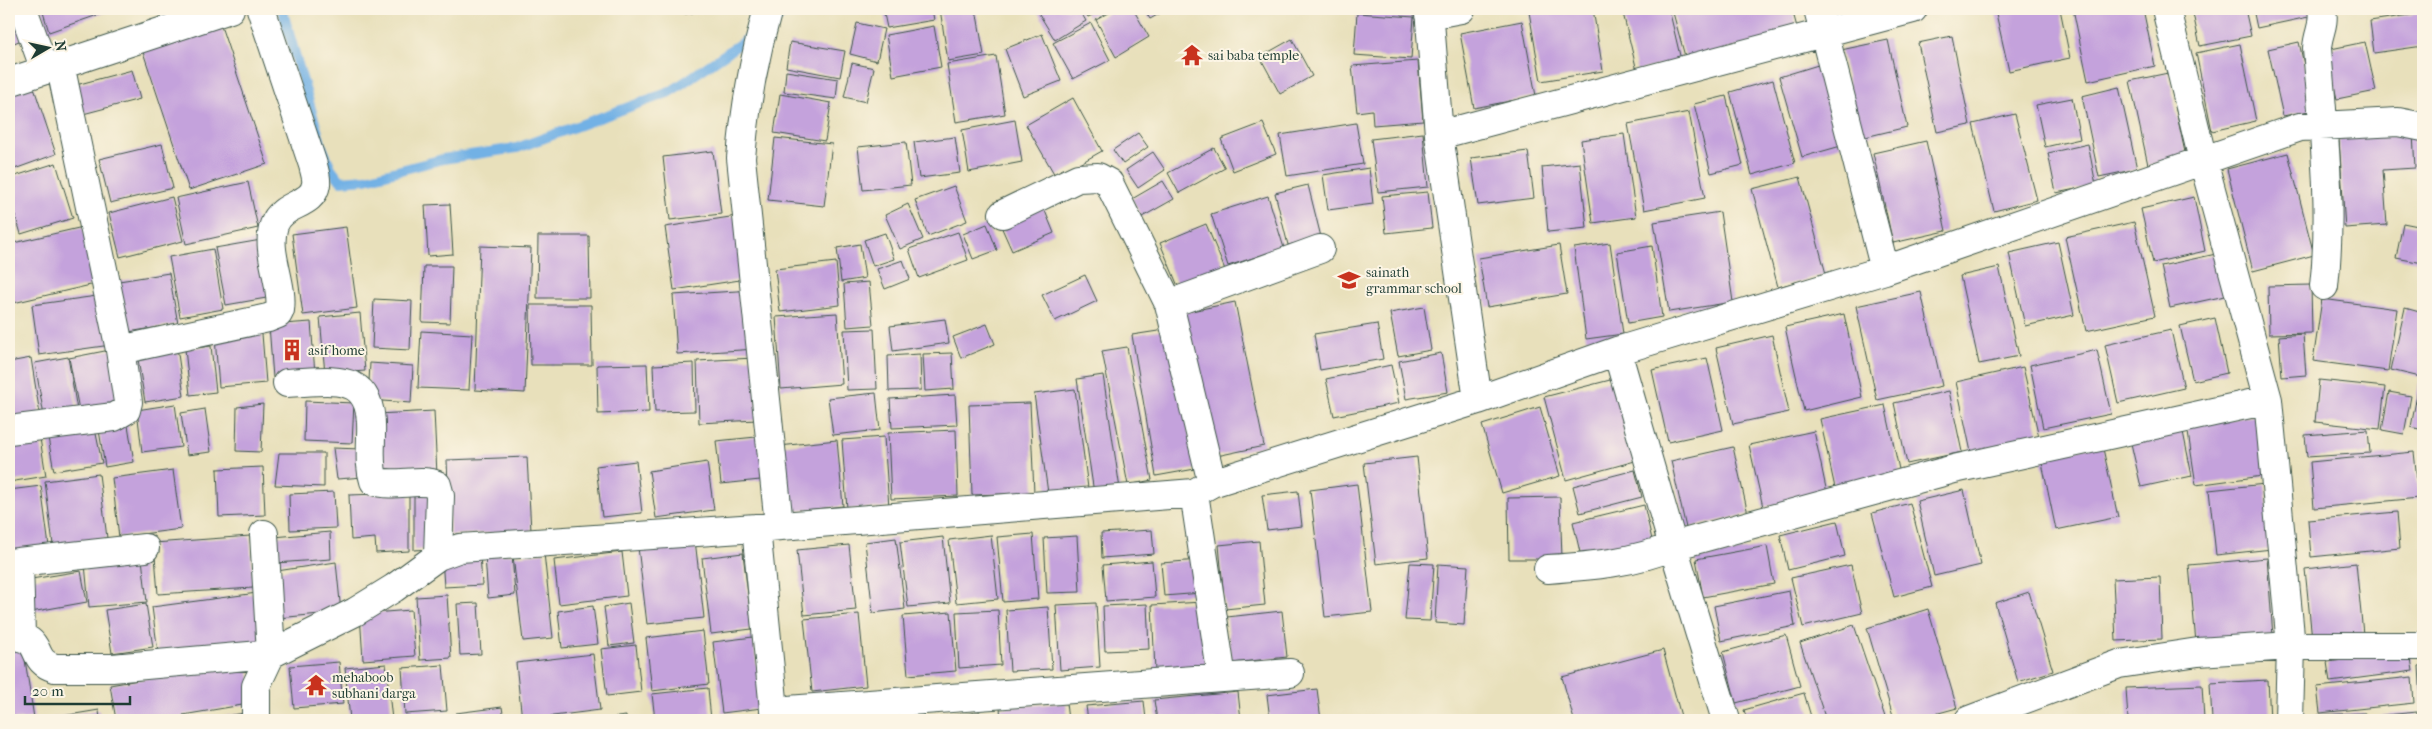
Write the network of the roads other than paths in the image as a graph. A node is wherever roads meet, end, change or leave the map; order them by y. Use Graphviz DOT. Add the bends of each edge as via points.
graph roads {
  1 [pos="23,9"];
  2 [pos="230,9"];
  3 [pos="261,9"];
  4 [pos="768,9"];
  5 [pos="1461,9"];
  6 [pos="1913,9"];
  7 [pos="2166,9"];
  8 [pos="2322,9"];
  9 [pos="1429,12"];
  10 [pos="1821,21"];
  11 [pos="52,67"];
  12 [pos="9,82"];
  13 [pos="2323,126"];
  14 [pos="2423,127"];
  15 [pos="1439,134"];
  16 [pos="2203,160"];
  17 [pos="1003,214"];
  18 [pos="1320,249"];
  19 [pos="1885,270"];
  20 [pos="2324,286"];
  21 [pos="1169,304"];
  22 [pos="120,350"];
  23 [pos="1618,351"];
  24 [pos="287,383"];
  25 [pos="1478,400"];
  26 [pos="2268,400"];
  27 [pos="9,430"];
  28 [pos="1203,488"];
  29 [pos="768,526"];
  30 [pos="264,534"];
  31 [pos="1673,546"];
  32 [pos="145,548"];
  33 [pos="438,556"];
  34 [pos="14,563"];
  35 [pos="1548,569"];
  36 [pos="15,636"];
  37 [pos="2291,646"];
  38 [pos="2423,646"];
  39 [pos="271,654"];
  40 [pos="1290,673"];
  41 [pos="1222,678"];
  42 [pos="774,715"];
  43 [pos="256,720"];
  44 [pos="1726,720"];
  45 [pos="1970,720"];
  46 [pos="2290,720"];
  1 -- 11 [label="street"];
  2 -- 11 [label="street"];
  3 -- 22 [label="street" via="314,164 316,184 311,196 287,208 274,224 272,237 281,304 278,314"];
  4 -- 29 [label="street" via="757,45 745,111 741,158"];
  5 -- 9 [label="street"];
  6 -- 10 [label="street"];
  7 -- 16 [label="street"];
  8 -- 13 [label="street" via="2324,27 2317,48"];
  9 -- 15 [label="street"];
  10 -- 15 [label="street"];
  10 -- 19 [label="street"];
  11 -- 12 [label="street"];
  11 -- 22 [label="street"];
  13 -- 14 [label="street" via="2398,122"];
  13 -- 16 [label="street" via="2300,127"];
  13 -- 20 [label="street" via="2328,251"];
  15 -- 25 [label="street"];
  16 -- 19 [label="street"];
  16 -- 26 [label="street"];
  17 -- 21 [label="street" via="1078,178 1098,177 1109,183"];
  18 -- 21 [label="street"];
  19 -- 23 [label="street"];
  21 -- 28 [label="street"];
  22 -- 27 [label="street" via="128,402 126,410 114,417"];
  23 -- 25 [label="street"];
  23 -- 31 [label="street"];
  24 -- 33 [label="street" via="342,380 359,388 369,404 372,419 370,470 374,481 385,485 437,485 440,496"];
  25 -- 28 [label="street"];
  26 -- 31 [label="street" via="1954,469"];
  26 -- 37 [label="street"];
  28 -- 29 [label="street"];
  28 -- 41 [label="street"];
  29 -- 33 [label="street" via="460,548"];
  29 -- 42 [label="street"];
  30 -- 39 [label="street"];
  31 -- 35 [label="street" via="1650,555 1602,565"];
  31 -- 44 [label="street"];
  32 -- 34 [label="street"];
  33 -- 39 [label="street" via="355,612"];
  34 -- 36 [label="street"];
  36 -- 39 [label="street" via="29,639 40,660 55,668 112,668"];
  37 -- 38 [label="street"];
  37 -- 45 [label="street" via="2198,652 2119,664"];
  37 -- 46 [label="street"];
  39 -- 43 [label="street" via="256,686"];
  40 -- 41 [label="street"];
  41 -- 42 [label="street"];
}
